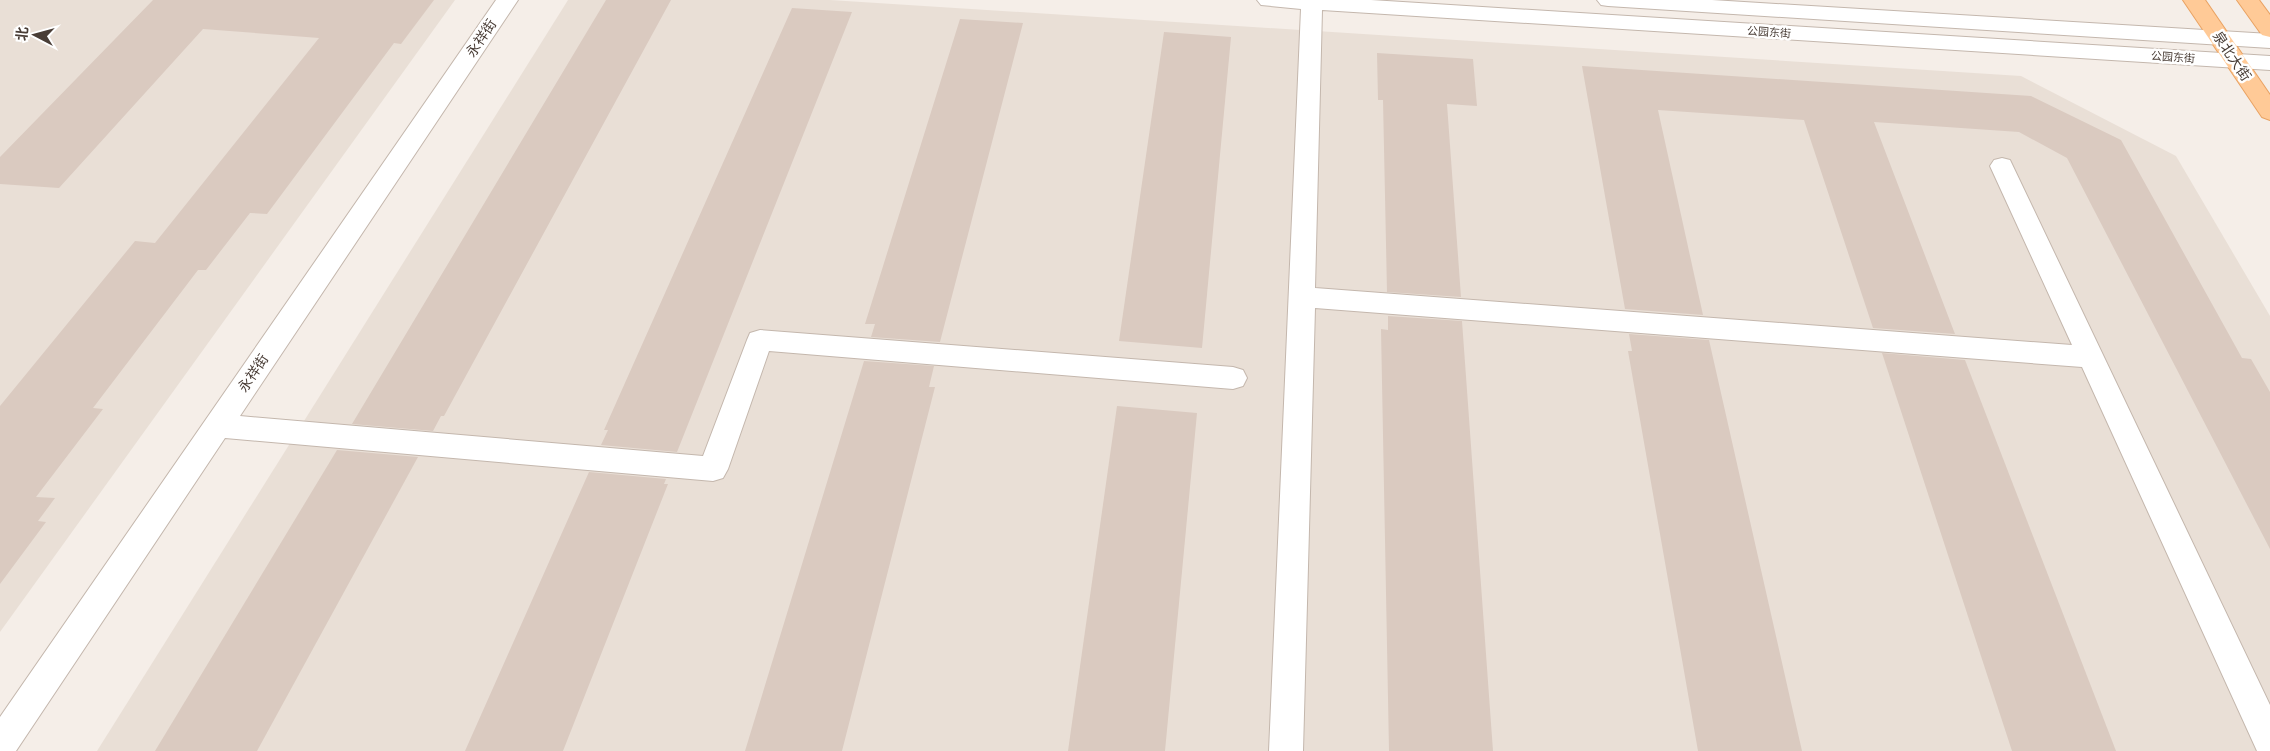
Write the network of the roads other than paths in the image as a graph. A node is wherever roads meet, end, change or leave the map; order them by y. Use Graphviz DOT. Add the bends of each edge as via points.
graph roads {
  1 [pos="507,0"];
  2 [pos="1268,0"];
  3 [pos="1608,0"];
  4 [pos="2194,0"];
  5 [pos="2248,0"];
  6 [pos="1312,3"];
  7 [pos="2270,30"];
  8 [pos="2220,38"];
  9 [pos="2270,41"];
  10 [pos="2235,61"];
  11 [pos="2270,63"];
  12 [pos="2270,112"];
  13 [pos="2002,166"];
  14 [pos="1302,297"];
  15 [pos="2091,357"];
  16 [pos="1233,378"];
  17 [pos="218,426"];
  18 [pos="2270,742"];
  19 [pos="0,746"];
  20 [pos="1286,751"];
  1 -- 17 [label="street, 永祥街"];
  2 -- 6 [label="street, 公园东街"];
  3 -- 8 [label="street, 公园东街"];
  4 -- 8 [label="main road, 泉北大街"];
  5 -- 7 [label="main road"];
  6 -- 10 [label="street, 公园东街"];
  6 -- 14 [label="street"];
  8 -- 9 [label="street, 公园东街"];
  8 -- 10 [label="main road, 泉北大街"];
  10 -- 11 [label="street, 公园东街"];
  10 -- 12 [label="main road, 泉北大街"];
  13 -- 15 [label="street"];
  14 -- 15 [label="street"];
  14 -- 20 [label="street"];
  15 -- 18 [label="street"];
  16 -- 17 [label="street" via="760,340 712,469"];
  17 -- 19 [label="street, 永祥街"];
}
